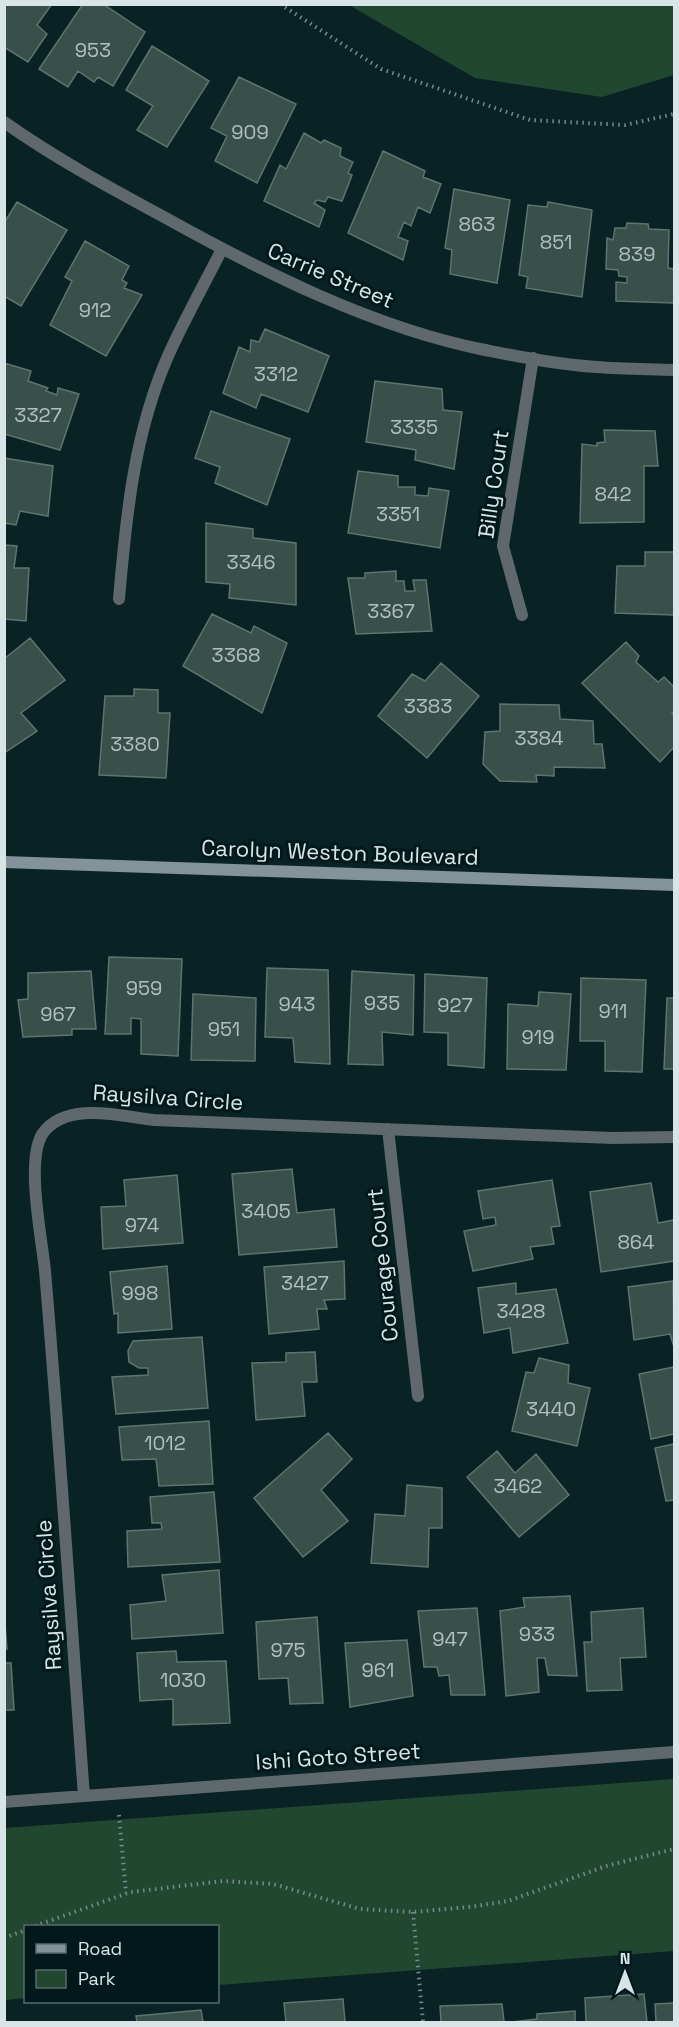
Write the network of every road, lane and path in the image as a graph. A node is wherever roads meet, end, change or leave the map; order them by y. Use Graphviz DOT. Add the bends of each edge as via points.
graph roads {
  1 [pos="280,4"];
  2 [pos="675,114"];
  3 [pos="4,122"];
  4 [pos="222,249"];
  5 [pos="533,358"];
  6 [pos="675,370"];
  7 [pos="119,599"];
  8 [pos="522,615"];
  9 [pos="4,862"];
  10 [pos="675,885"];
  11 [pos="388,1129"];
  12 [pos="675,1137"];
  13 [pos="417,1396"];
  14 [pos="675,1752"];
  15 [pos="117,1793"];
  16 [pos="84,1796"];
  17 [pos="4,1802"];
  18 [pos="675,1849"];
  19 [pos="126,1893"];
  20 [pos="413,1912"];
  21 [pos="38,1925"];
  22 [pos="24,1931"];
  23 [pos="4,1938"];
  24 [pos="423,2022"];
  1 -- 2 [label="path" via="381,69 530,120 625,125"];
  3 -- 4 [label="street, Carrie Street" via="98,181"];
  4 -- 5 [label="street, Carrie Street" via="277,277 404,329"];
  4 -- 7 [label="street" via="168,357 150,405 134,465"];
  5 -- 6 [label="street, Carrie Street" via="596,367"];
  5 -- 8 [label="street, Billy Court" via="503,546"];
  9 -- 10 [label="street, Carolyn Weston Boulevard"];
  11 -- 12 [label="street, Raysilva Circle"];
  11 -- 13 [label="street, Courage Court"];
  11 -- 16 [label="street, Raysilva Circle" via="154,1120 82,1112 56,1121 39,1140 34,1166"];
  14 -- 15 [label="street, Ishi Goto Street"];
  15 -- 16 [label="street, Ishi Goto Street"];
  15 -- 19 [label="path"];
  16 -- 17 [label="street, Ishi Goto Street"];
  18 -- 20 [label="path" via="606,1866 508,1901"];
  19 -- 20 [label="path" via="233,1881 273,1884 360,1909"];
  19 -- 21 [label="path"];
  20 -- 24 [label="path"];
  22 -- 23 [label="path"];
}
